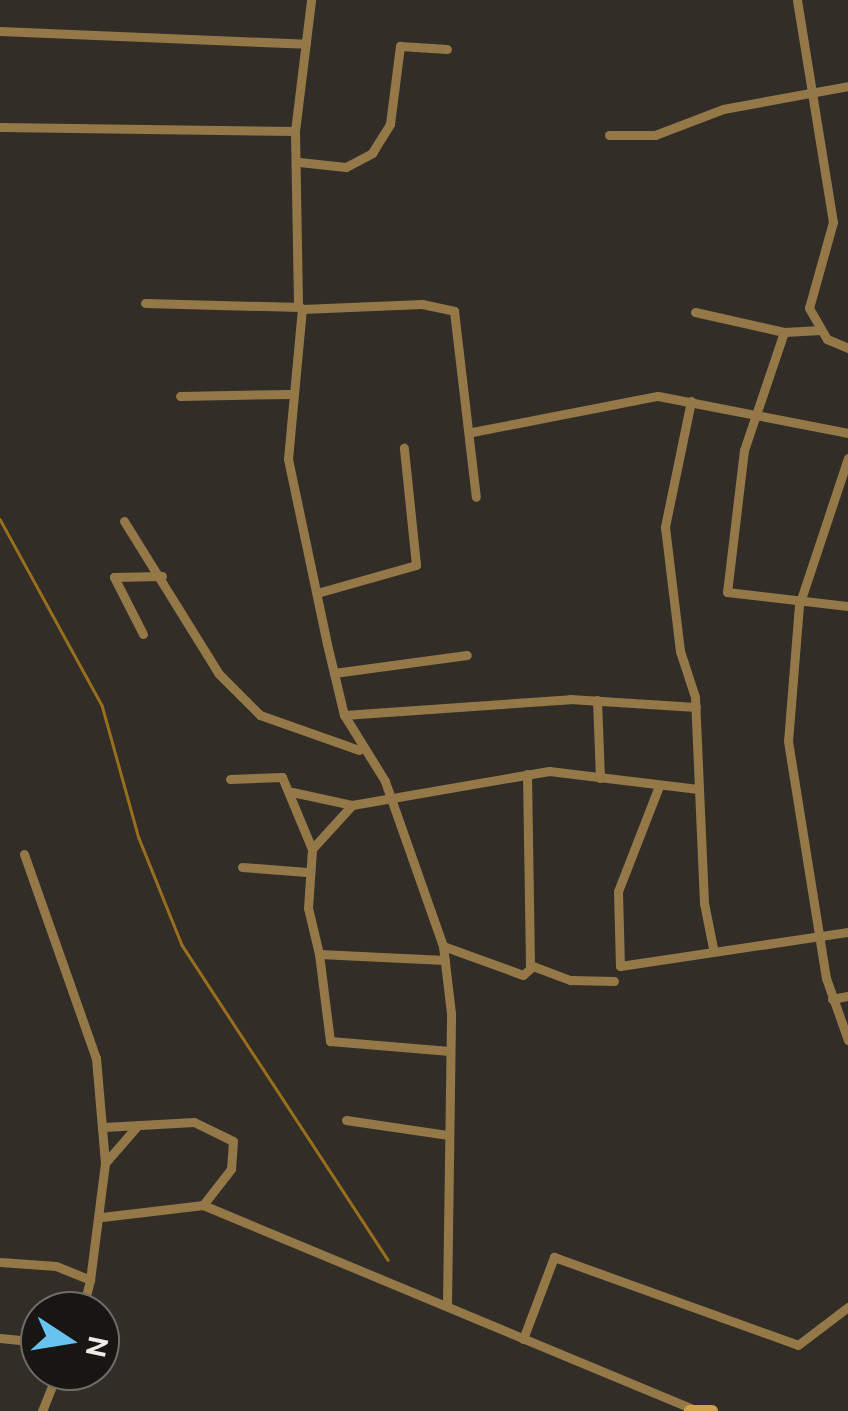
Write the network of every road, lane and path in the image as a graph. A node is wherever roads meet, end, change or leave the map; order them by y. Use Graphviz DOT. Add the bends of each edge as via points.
graph roads {
  1 [pos="311,0"];
  2 [pos="797,0"];
  3 [pos="0,30"];
  4 [pos="306,44"];
  5 [pos="447,49"];
  6 [pos="848,86"];
  7 [pos="811,93"];
  8 [pos="0,126"];
  9 [pos="294,131"];
  10 [pos="608,135"];
  11 [pos="299,162"];
  12 [pos="145,304"];
  13 [pos="300,307"];
  14 [pos="695,312"];
  15 [pos="821,330"];
  16 [pos="784,332"];
  17 [pos="848,348"];
  18 [pos="289,394"];
  19 [pos="180,396"];
  20 [pos="692,401"];
  21 [pos="754,411"];
  22 [pos="472,432"];
  23 [pos="848,433"];
  24 [pos="404,448"];
  25 [pos="848,458"];
  26 [pos="845,479"];
  27 [pos="476,497"];
  28 [pos="124,520"];
  29 [pos="162,576"];
  30 [pos="316,593"];
  31 [pos="799,605"];
  32 [pos="848,606"];
  33 [pos="142,634"];
  34 [pos="467,655"];
  35 [pos="334,673"];
  36 [pos="597,700"];
  37 [pos="696,706"];
  38 [pos="344,715"];
  39 [pos="360,750"];
  40 [pos="528,774"];
  41 [pos="600,778"];
  42 [pos="230,779"];
  43 [pos="659,786"];
  44 [pos="698,789"];
  45 [pos="292,792"];
  46 [pos="392,798"];
  47 [pos="352,805"];
  48 [pos="312,849"];
  49 [pos="24,854"];
  50 [pos="242,867"];
  51 [pos="308,872"];
  52 [pos="848,932"];
  53 [pos="819,936"];
  54 [pos="443,946"];
  55 [pos="713,948"];
  56 [pos="319,954"];
  57 [pos="444,960"];
  58 [pos="532,967"];
  59 [pos="614,981"];
  60 [pos="848,996"];
  61 [pos="832,999"];
  62 [pos="848,1040"];
  63 [pos="450,1051"];
  64 [pos="346,1120"];
  65 [pos="138,1125"];
  66 [pos="104,1127"];
  67 [pos="447,1135"];
  68 [pos="105,1163"];
  69 [pos="203,1206"];
  70 [pos="102,1216"];
  71 [pos="0,1262"];
  72 [pos="90,1280"];
  73 [pos="87,1291"];
  74 [pos="447,1305"];
  75 [pos="848,1306"];
  76 [pos="523,1339"];
  77 [pos="692,1410"];
  78 [pos="712,1411"];
  1 -- 4 [label="street"];
  2 -- 7 [label="street"];
  3 -- 4 [label="street"];
  4 -- 9 [label="street"];
  5 -- 11 [label="street" via="400,46 390,124 372,153 346,167"];
  6 -- 7 [label="street"];
  7 -- 10 [label="street" via="723,108 655,135"];
  7 -- 15 [label="street" via="833,222 809,308"];
  8 -- 9 [label="street"];
  9 -- 11 [label="street"];
  11 -- 13 [label="street" via="292,234"];
  12 -- 13 [label="street"];
  13 -- 18 [label="street"];
  13 -- 22 [label="street" via="422,304 454,312"];
  14 -- 16 [label="street"];
  15 -- 16 [label="street"];
  15 -- 17 [label="street"];
  16 -- 21 [label="street"];
  18 -- 19 [label="street"];
  18 -- 30 [label="street" via="288,459"];
  20 -- 21 [label="street"];
  20 -- 22 [label="street" via="658,396"];
  20 -- 37 [label="street" via="665,527 680,651"];
  21 -- 23 [label="street"];
  21 -- 31 [label="street" via="727,592"];
  22 -- 27 [label="street"];
  24 -- 30 [label="street" via="416,565"];
  25 -- 26 [label="street"];
  26 -- 31 [label="street"];
  28 -- 29 [label="street"];
  29 -- 33 [label="street" via="114,577"];
  29 -- 39 [label="street" via="220,674 260,714"];
  30 -- 35 [label="street"];
  31 -- 32 [label="street"];
  31 -- 53 [label="street" via="788,741"];
  34 -- 35 [label="street"];
  35 -- 38 [label="street"];
  36 -- 37 [label="street"];
  36 -- 38 [label="street"];
  36 -- 41 [label="street"];
  37 -- 44 [label="street"];
  38 -- 39 [label="street"];
  39 -- 46 [label="street"];
  40 -- 41 [label="street"];
  40 -- 46 [label="street"];
  40 -- 58 [label="street"];
  41 -- 43 [label="street"];
  42 -- 45 [label="street" via="272,774"];
  43 -- 44 [label="street"];
  43 -- 55 [label="street" via="618,892 620,966"];
  44 -- 55 [label="street"];
  45 -- 47 [label="street"];
  45 -- 48 [label="street" via="298,830"];
  46 -- 47 [label="street"];
  46 -- 54 [label="street"];
  47 -- 48 [label="street"];
  48 -- 51 [label="street"];
  49 -- 66 [label="street" via="96,1058"];
  50 -- 51 [label="street"];
  51 -- 56 [label="street"];
  52 -- 53 [label="street"];
  53 -- 55 [label="street"];
  53 -- 61 [label="street"];
  54 -- 57 [label="street"];
  54 -- 58 [label="street" via="523,975"];
  56 -- 57 [label="street"];
  56 -- 63 [label="street" via="330,1041"];
  57 -- 63 [label="street"];
  58 -- 59 [label="street"];
  60 -- 61 [label="street"];
  61 -- 62 [label="street"];
  63 -- 67 [label="street"];
  64 -- 67 [label="street"];
  65 -- 66 [label="street"];
  65 -- 68 [label="street"];
  65 -- 69 [label="street" via="194,1122 233,1141 231,1169"];
  66 -- 68 [label="street"];
  67 -- 74 [label="street"];
  68 -- 70 [label="street"];
  69 -- 70 [label="street"];
  69 -- 74 [label="street"];
  70 -- 72 [label="street"];
  71 -- 72 [label="street" via="56,1266"];
  72 -- 73 [label="street"];
  74 -- 76 [label="street"];
  75 -- 76 [label="street" via="798,1345 554,1257"];
  76 -- 77 [label="street"];
  77 -- 78 [label="street"];
}
